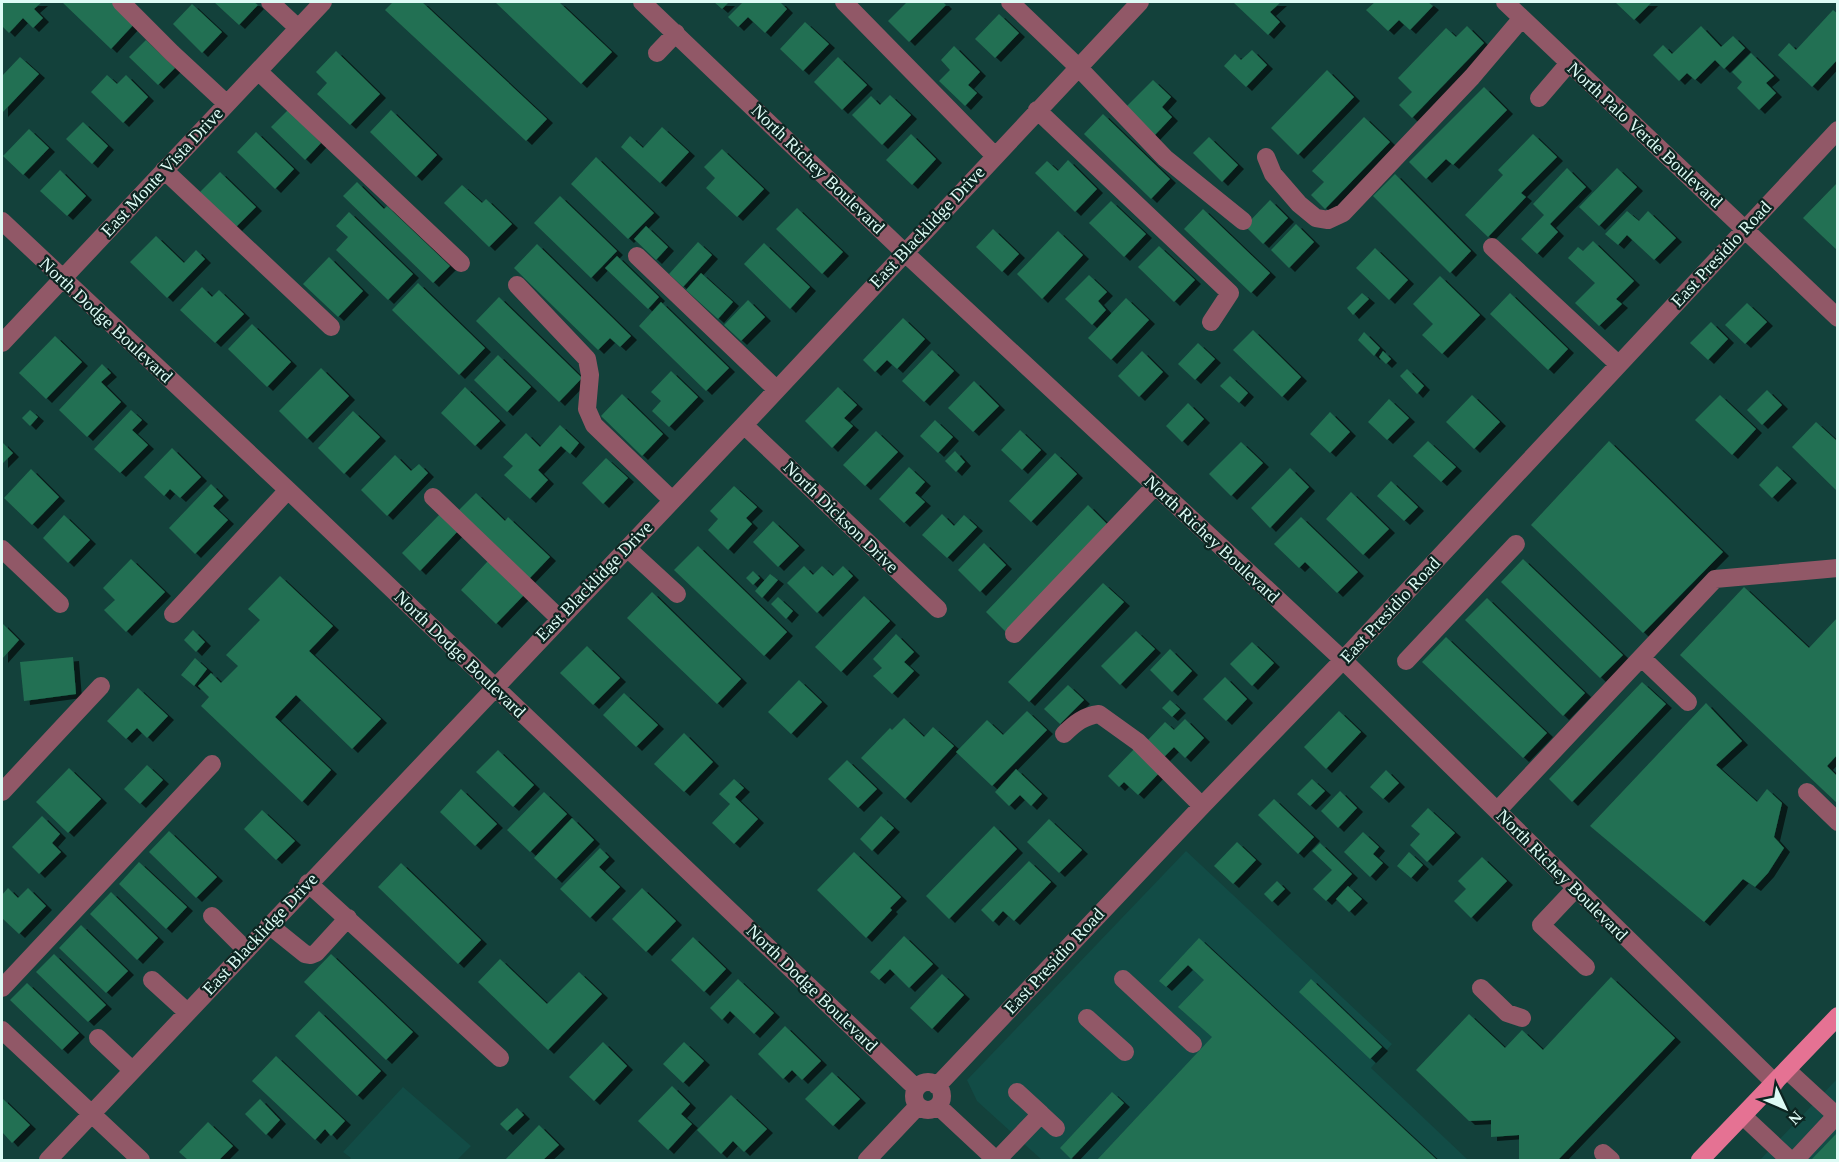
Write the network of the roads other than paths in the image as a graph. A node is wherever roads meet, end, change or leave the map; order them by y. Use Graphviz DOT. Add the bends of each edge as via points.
graph roads {
  1 [pos="122,2"];
  2 [pos="270,2"];
  3 [pos="324,2"];
  4 [pos="642,2"];
  5 [pos="844,2"];
  6 [pos="1010,2"];
  7 [pos="1140,2"];
  8 [pos="1505,2"];
  9 [pos="1524,11"];
  10 [pos="298,28"];
  11 [pos="676,33"];
  12 [pos="657,53"];
  13 [pos="1569,63"];
  14 [pos="1078,67"];
  15 [pos="258,71"];
  16 [pos="1539,98"];
  17 [pos="226,104"];
  18 [pos="1037,111"];
  19 [pos="1838,130"];
  20 [pos="994,155"];
  21 [pos="1266,157"];
  22 [pos="164,170"];
  23 [pos="2,221"];
  24 [pos="1243,221"];
  25 [pos="1744,229"];
  26 [pos="1492,246"];
  27 [pos="904,252"];
  28 [pos="637,256"];
  29 [pos="461,263"];
  30 [pos="62,279"];
  31 [pos="517,285"];
  32 [pos="1838,318"];
  33 [pos="1211,322"];
  34 [pos="331,327"];
  35 [pos="2,343"];
  36 [pos="1618,364"];
  37 [pos="776,389"];
  38 [pos="744,424"];
  39 [pos="1155,486"];
  40 [pos="288,490"];
  41 [pos="433,497"];
  42 [pos="672,500"];
  43 [pos="1516,544"];
  44 [pos="627,548"];
  45 [pos="2,549"];
  46 [pos="1838,568"];
  47 [pos="677,594"];
  48 [pos="60,603"];
  49 [pos="938,609"];
  50 [pos="173,614"];
  51 [pos="559,618"];
  52 [pos="1014,634"];
  53 [pos="1642,658"];
  54 [pos="1343,660"];
  55 [pos="1406,661"];
  56 [pos="101,686"];
  57 [pos="494,687"];
  58 [pos="1688,702"];
  59 [pos="1064,734"];
  60 [pos="212,764"];
  61 [pos="2,792"];
  62 [pos="1808,792"];
  63 [pos="1202,806"];
  64 [pos="1497,811"];
  65 [pos="1838,822"];
  66 [pos="308,884"];
  67 [pos="1575,889"];
  68 [pos="212,916"];
  69 [pos="348,918"];
  70 [pos="269,926"];
  71 [pos="246,950"];
  72 [pos="1586,966"];
  73 [pos="1123,979"];
  74 [pos="152,980"];
  75 [pos="2,988"];
  76 [pos="1480,988"];
  77 [pos="187,1012"];
  78 [pos="1838,1016"];
  79 [pos="1087,1018"];
  80 [pos="1522,1018"];
  81 [pos="2,1030"];
  82 [pos="98,1038"];
  83 [pos="1193,1044"];
  84 [pos="1125,1052"];
  85 [pos="500,1058"];
  86 [pos="132,1070"];
  87 [pos="1781,1077"];
  88 [pos="937,1086"];
  89 [pos="1017,1092"];
  90 [pos="917,1097"];
  91 [pos="938,1106"];
  92 [pos="92,1113"];
  93 [pos="1041,1114"];
  94 [pos="1743,1116"];
  95 [pos="1837,1117"];
  96 [pos="1056,1128"];
  97 [pos="48,1161"];
  98 [pos="141,1161"];
  99 [pos="867,1161"];
  100 [pos="996,1161"];
  101 [pos="1700,1161"];
  102 [pos="1792,1161"];
  1 -- 17 [label="street"];
  2 -- 10 [label="street"];
  3 -- 10 [label="street, East Monte Vista Drive"];
  4 -- 11 [label="street, North Richey Boulevard"];
  5 -- 20 [label="street"];
  6 -- 14 [label="street"];
  7 -- 14 [label="street, East Blacklidge Drive"];
  8 -- 9 [label="street, North Palo Verde Boulevard"];
  9 -- 13 [label="street, North Palo Verde Boulevard"];
  9 -- 21 [label="street" via="1472,77 1343,213 1328,220 1316,218 1273,174"];
  10 -- 15 [label="street, East Monte Vista Drive"];
  11 -- 12 [label="street"];
  11 -- 27 [label="street, North Richey Boulevard"];
  13 -- 16 [label="street"];
  13 -- 25 [label="street, North Palo Verde Boulevard"];
  14 -- 18 [label="street, East Blacklidge Drive"];
  14 -- 24 [label="street" via="1165,158"];
  15 -- 17 [label="street, East Monte Vista Drive"];
  15 -- 29 [label="street"];
  17 -- 22 [label="street, East Monte Vista Drive"];
  18 -- 20 [label="street, East Blacklidge Drive"];
  18 -- 33 [label="street" via="1230,293"];
  19 -- 25 [label="street, East Presidio Road"];
  20 -- 27 [label="street, East Blacklidge Drive"];
  22 -- 30 [label="street, East Monte Vista Drive"];
  22 -- 34 [label="street"];
  23 -- 30 [label="street, North Dodge Boulevard"];
  25 -- 32 [label="street, North Palo Verde Boulevard"];
  25 -- 36 [label="street, East Presidio Road"];
  26 -- 36 [label="street"];
  27 -- 37 [label="street, East Blacklidge Drive"];
  27 -- 39 [label="street, North Richey Boulevard"];
  28 -- 37 [label="street"];
  30 -- 35 [label="street, East Monte Vista Drive"];
  30 -- 40 [label="street, North Dodge Boulevard"];
  31 -- 42 [label="street" via="587,359 587,409 594,425"];
  36 -- 54 [label="street, East Presidio Road"];
  37 -- 38 [label="street, East Blacklidge Drive"];
  38 -- 42 [label="street, East Blacklidge Drive"];
  38 -- 49 [label="street, North Dickson Drive"];
  39 -- 52 [label="street"];
  39 -- 54 [label="street, North Richey Boulevard"];
  40 -- 50 [label="street"];
  40 -- 57 [label="street, North Dodge Boulevard"];
  41 -- 51 [label="street"];
  42 -- 44 [label="street, East Blacklidge Drive"];
  43 -- 55 [label="street"];
  44 -- 47 [label="street"];
  44 -- 51 [label="street, East Blacklidge Drive"];
  45 -- 48 [label="street"];
  46 -- 53 [label="street" via="1715,579"];
  51 -- 57 [label="street, East Blacklidge Drive"];
  53 -- 58 [label="street"];
  53 -- 64 [label="street"];
  54 -- 63 [label="street, East Presidio Road"];
  54 -- 64 [label="street, North Richey Boulevard"];
  56 -- 61 [label="street"];
  57 -- 66 [label="street, East Blacklidge Drive"];
  57 -- 90 [label="street, North Dodge Boulevard"];
  59 -- 63 [label="street" via="1075,723 1100,714 1138,741"];
  60 -- 75 [label="street"];
  62 -- 65 [label="street"];
  63 -- 88 [label="street, East Presidio Road"];
  64 -- 67 [label="street, North Richey Boulevard"];
  66 -- 69 [label="street"];
  66 -- 70 [label="street, East Blacklidge Drive"];
  67 -- 72 [label="street" via="1541,925"];
  67 -- 87 [label="street, North Richey Boulevard"];
  68 -- 71 [label="street"];
  69 -- 70 [label="street" via="311,955"];
  69 -- 85 [label="street"];
  70 -- 71 [label="street, East Blacklidge Drive"];
  71 -- 77 [label="street, East Blacklidge Drive"];
  73 -- 83 [label="street"];
  74 -- 77 [label="street"];
  76 -- 80 [label="street" via="1507,1013"];
  77 -- 86 [label="street, East Blacklidge Drive"];
  78 -- 87 [label="main road"];
  79 -- 84 [label="street"];
  81 -- 92 [label="street"];
  82 -- 86 [label="street"];
  86 -- 92 [label="street, East Blacklidge Drive"];
  87 -- 94 [label="main road"];
  87 -- 95 [label="street, North Richey Boulevard"];
  88 -- 90 [label="street" via="924,1083"];
  88 -- 91 [label="street" via="942,1099"];
  89 -- 93 [label="street"];
  90 -- 91 [label="street" via="930,1110"];
  90 -- 99 [label="street"];
  91 -- 100 [label="street"];
  92 -- 97 [label="street, East Blacklidge Drive"];
  92 -- 98 [label="street"];
  93 -- 96 [label="street"];
  93 -- 100 [label="street"];
  94 -- 101 [label="main road"];
  94 -- 102 [label="street"];
  95 -- 102 [label="street"];
}
